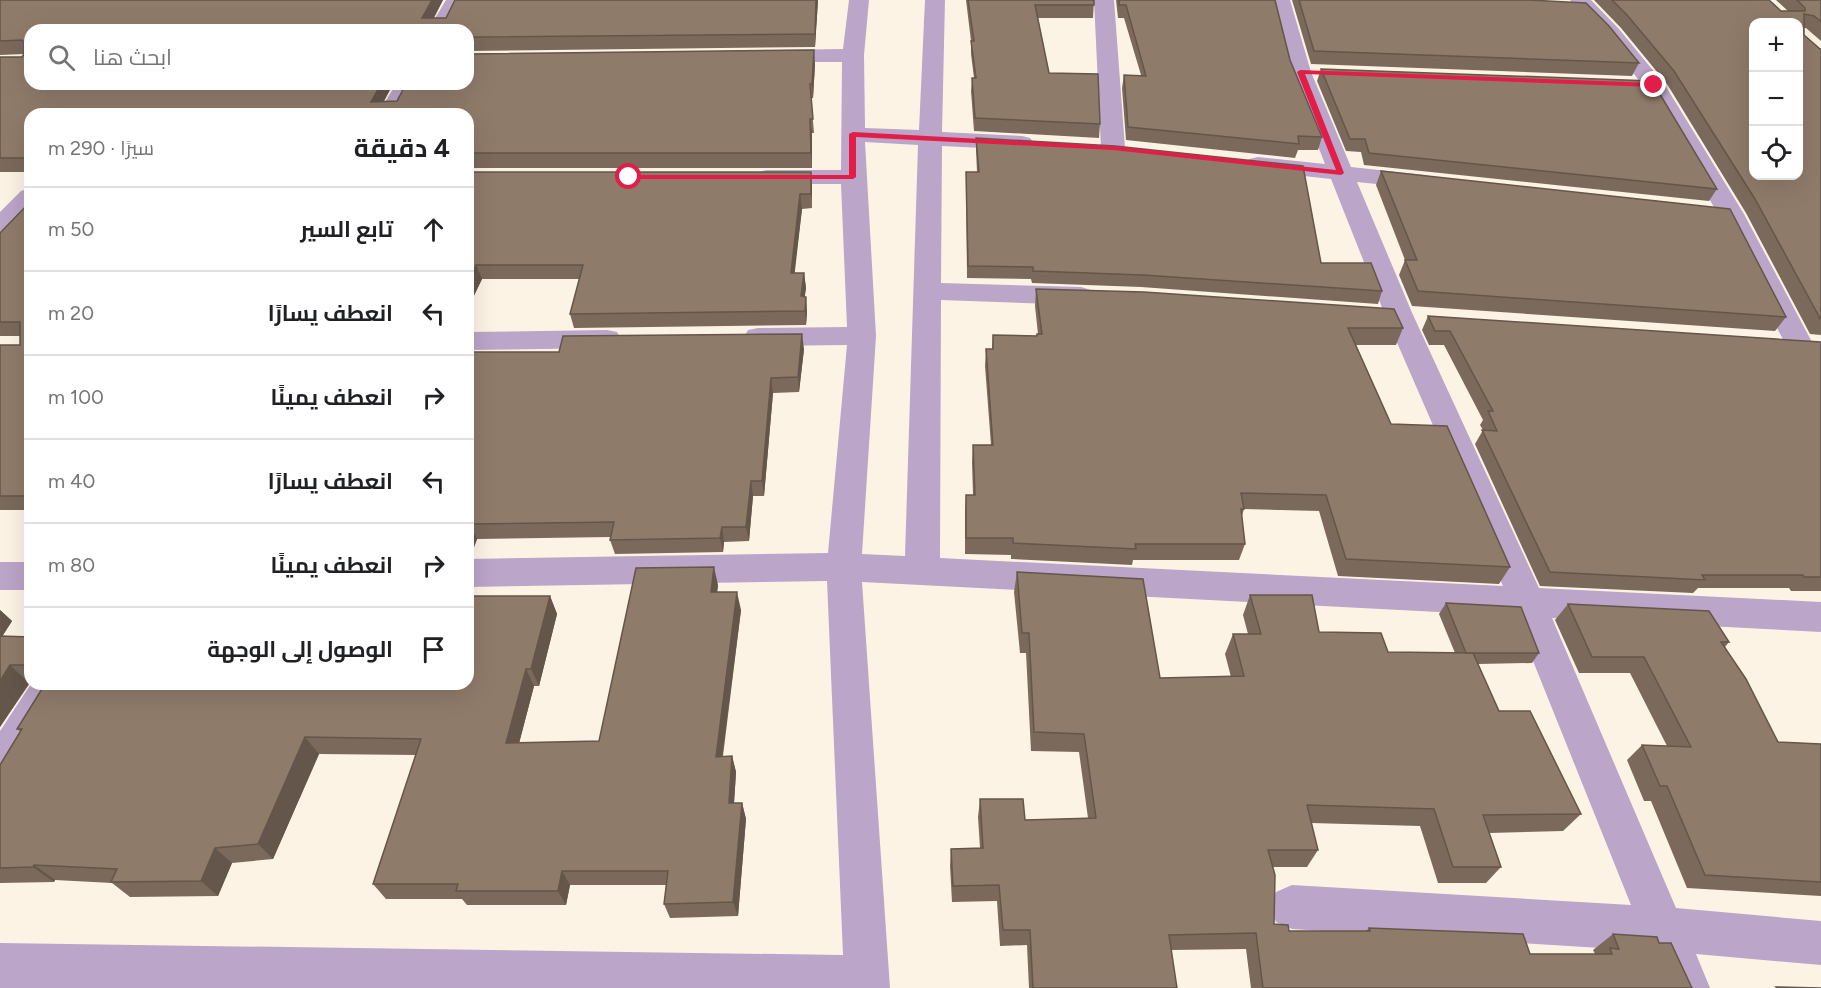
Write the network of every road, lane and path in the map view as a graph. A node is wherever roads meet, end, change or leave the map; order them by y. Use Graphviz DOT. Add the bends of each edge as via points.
graph roads {
  1 [pos="456,0"];
  2 [pos="859,0"];
  3 [pos="935,0"];
  4 [pos="1104,0"];
  5 [pos="1280,0"];
  6 [pos="1576,4"];
  7 [pos="442,24"];
  8 [pos="854,55"];
  9 [pos="748,56"];
  10 [pos="403,90"];
  11 [pos="392,108"];
  12 [pos="853,134"];
  13 [pos="930,137"];
  14 [pos="1044,144"];
  15 [pos="1113,149"];
  16 [pos="1238,162"];
  17 [pos="1341,173"];
  18 [pos="747,177"];
  19 [pos="853,177"];
  20 [pos="1447,184"];
  21 [pos="24,202"];
  22 [pos="0,226"];
  23 [pos="927,291"];
  24 [pos="1106,297"];
  25 [pos="862,336"];
  26 [pos="733,338"];
  27 [pos="639,339"];
  28 [pos="474,341"];
  29 [pos="1764,341"];
  30 [pos="1810,345"];
  31 [pos="844,567"];
  32 [pos="922,571"];
  33 [pos="474,573"];
  34 [pos="0,576"];
  35 [pos="24,576"];
  36 [pos="1527,601"];
  37 [pos="1821,616"];
  38 [pos="48,690"];
  39 [pos="0,765"];
  40 [pos="1292,907"];
  41 [pos="1662,929"];
  42 [pos="1821,943"];
  43 [pos="0,966"];
  44 [pos="868,983"];
  45 [pos="1687,988"];
  1 -- 7 [label="street"];
  2 -- 8 [label="street"];
  3 -- 13 [label="street"];
  4 -- 15 [label="street"];
  5 -- 17 [label="street" via="1312,73"];
  6 -- 30 [label="street" via="1612,33 1719,212"];
  8 -- 9 [label="street"];
  8 -- 12 [label="street"];
  10 -- 11 [label="street"];
  12 -- 13 [label="street"];
  12 -- 19 [label="street"];
  13 -- 14 [label="street"];
  13 -- 23 [label="street"];
  16 -- 17 [label="street"];
  17 -- 20 [label="street"];
  17 -- 36 [label="street" via="1399,315"];
  18 -- 19 [label="street"];
  19 -- 25 [label="street"];
  21 -- 22 [label="street"];
  23 -- 24 [label="street"];
  23 -- 32 [label="street"];
  25 -- 26 [label="street"];
  25 -- 31 [label="street"];
  27 -- 28 [label="street"];
  29 -- 30 [label="street"];
  31 -- 32 [label="street"];
  31 -- 33 [label="street"];
  31 -- 44 [label="street"];
  32 -- 36 [label="street"];
  34 -- 35 [label="street"];
  36 -- 37 [label="street"];
  36 -- 41 [label="street"];
  38 -- 39 [label="street"];
  40 -- 41 [label="street"];
  41 -- 42 [label="street"];
  41 -- 45 [label="street"];
  43 -- 44 [label="street"];
}
